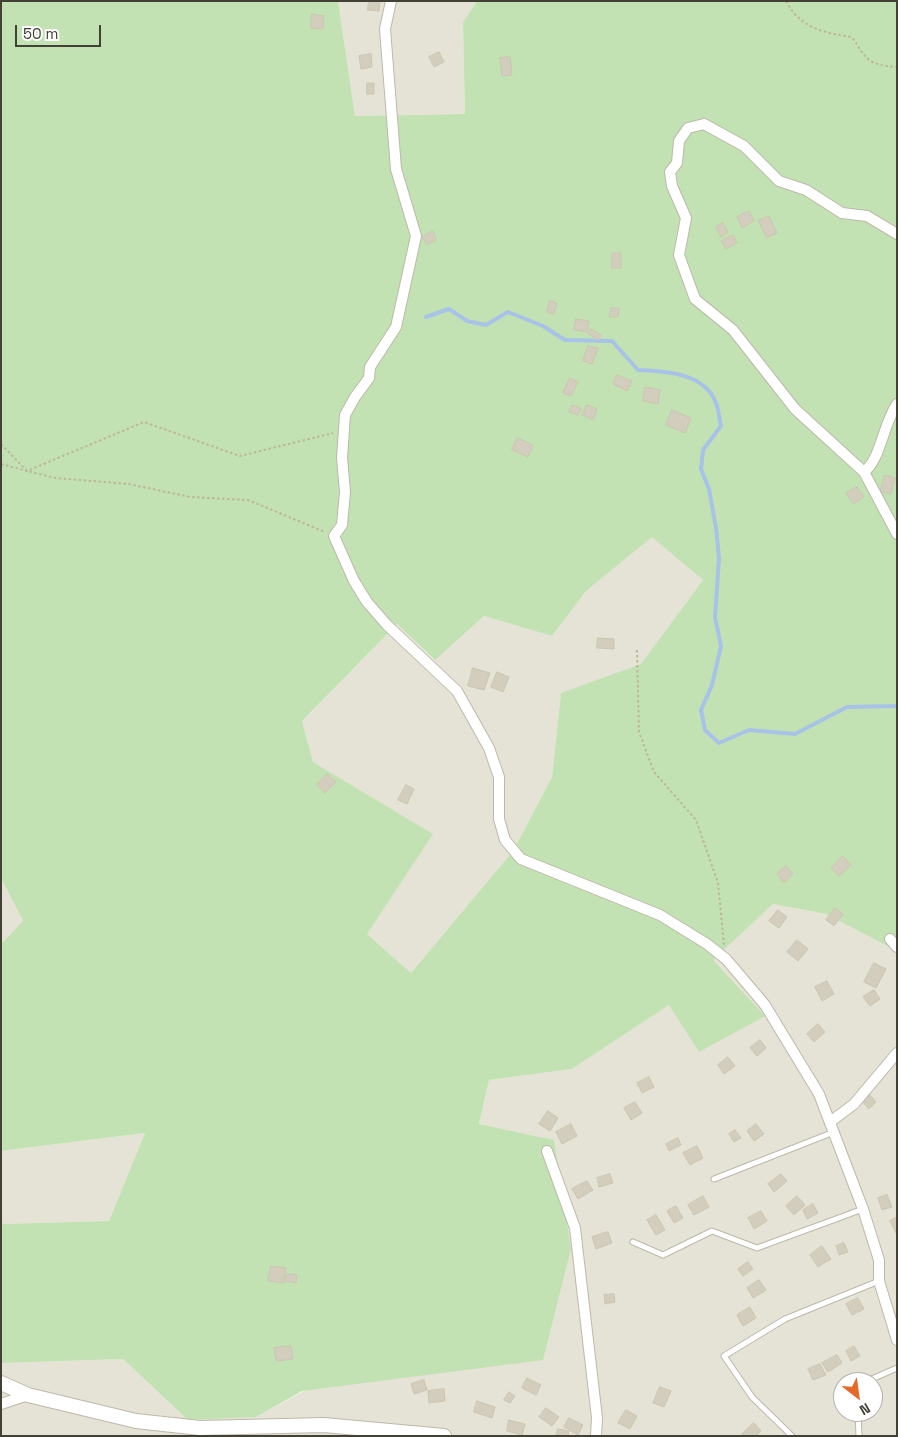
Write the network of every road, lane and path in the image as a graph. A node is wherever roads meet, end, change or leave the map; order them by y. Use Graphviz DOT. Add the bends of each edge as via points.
graph roads {
  1 [pos="391,1"];
  2 [pos="786,1"];
  3 [pos="897,67"];
  4 [pos="897,234"];
  5 [pos="897,404"];
  6 [pos="345,430"];
  7 [pos="1,444"];
  8 [pos="1,464"];
  9 [pos="27,471"];
  10 [pos="864,472"];
  11 [pos="897,534"];
  12 [pos="334,536"];
  13 [pos="637,650"];
  14 [pos="726,959"];
  15 [pos="897,1053"];
  16 [pos="832,1127"];
  17 [pos="547,1151"];
  18 [pos="714,1179"];
  19 [pos="863,1209"];
  20 [pos="633,1242"];
  21 [pos="879,1280"];
  22 [pos="897,1340"];
  23 [pos="897,1368"];
  24 [pos="883,1374"];
  25 [pos="1,1383"];
  26 [pos="28,1395"];
  27 [pos="1,1404"];
  28 [pos="858,1422"];
  29 [pos="202,1432"];
  30 [pos="444,1436"];
  31 [pos="596,1436"];
  32 [pos="792,1436"];
  33 [pos="859,1436"];
  1 -- 6 [label="street" via="385,29 396,169 416,236 396,327 370,367 369,378 344,415"];
  2 -- 3 [label="path" via="804,24 822,32 852,37 867,60 877,66"];
  4 -- 10 [label="street" via="866,216 842,212 806,190 779,180 744,146 704,124 688,128 679,141 677,163 670,172 672,186 686,218 679,255 696,299 733,330 795,409"];
  5 -- 10 [label="street" via="889,416 872,466"];
  6 -- 9 [label="path" via="240,456 144,422"];
  6 -- 12 [label="street" via="342,458 346,492 342,525"];
  7 -- 9 [label="path"];
  8 -- 9 [label="path"];
  9 -- 12 [label="path" via="56,478 129,484 190,497 248,500"];
  10 -- 11 [label="street"];
  12 -- 14 [label="street" via="367,602 457,691 489,748 499,777 501,826 505,840 521,859 660,915"];
  13 -- 14 [label="path" via="639,732 654,772 696,820 718,883"];
  14 -- 16 [label="street" via="765,1006 819,1094"];
  15 -- 16 [label="street"];
  16 -- 18 [label="lane"];
  16 -- 19 [label="street"];
  17 -- 31 [label="street" via="575,1228 597,1418"];
  19 -- 20 [label="lane" via="757,1248 712,1231 663,1255"];
  19 -- 21 [label="street" via="879,1260"];
  21 -- 22 [label="street"];
  21 -- 32 [label="lane" via="784,1320 724,1356 752,1397"];
  23 -- 24 [label="lane"];
  25 -- 26 [label="street"];
  26 -- 27 [label="street"];
  26 -- 29 [label="street" via="136,1421"];
  28 -- 33 [label="lane"];
  29 -- 30 [label="street" via="324,1424"];
}
